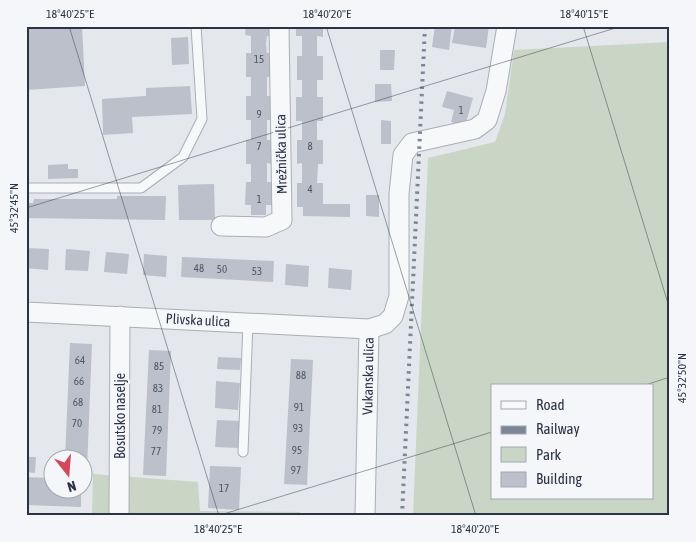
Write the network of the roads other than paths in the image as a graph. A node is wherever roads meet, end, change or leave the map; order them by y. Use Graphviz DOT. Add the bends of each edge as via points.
graph roads {
  1 [pos="196,26"];
  2 [pos="279,26"];
  3 [pos="507,26"];
  4 [pos="26,188"];
  5 [pos="221,226"];
  6 [pos="26,312"];
  7 [pos="120,316"];
  8 [pos="248,323"];
  9 [pos="369,330"];
  10 [pos="243,452"];
  11 [pos="119,516"];
  12 [pos="365,516"];
  1 -- 4 [label="lane" via="202,119 184,157 141,188"];
  2 -- 5 [label="street, Mrežnička ulica" via="282,220 266,227"];
  3 -- 9 [label="street, Vukanska ulica" via="496,91 487,120 475,129 412,143 403,155 399,194 399,296 393,316"];
  6 -- 7 [label="street, Plivska ulica"];
  7 -- 8 [label="street, Plivska ulica"];
  7 -- 11 [label="street, Bosutsko naselje"];
  8 -- 9 [label="street, Plivska ulica"];
  8 -- 10 [label="lane"];
  9 -- 12 [label="street, Vukanska ulica"];
}
